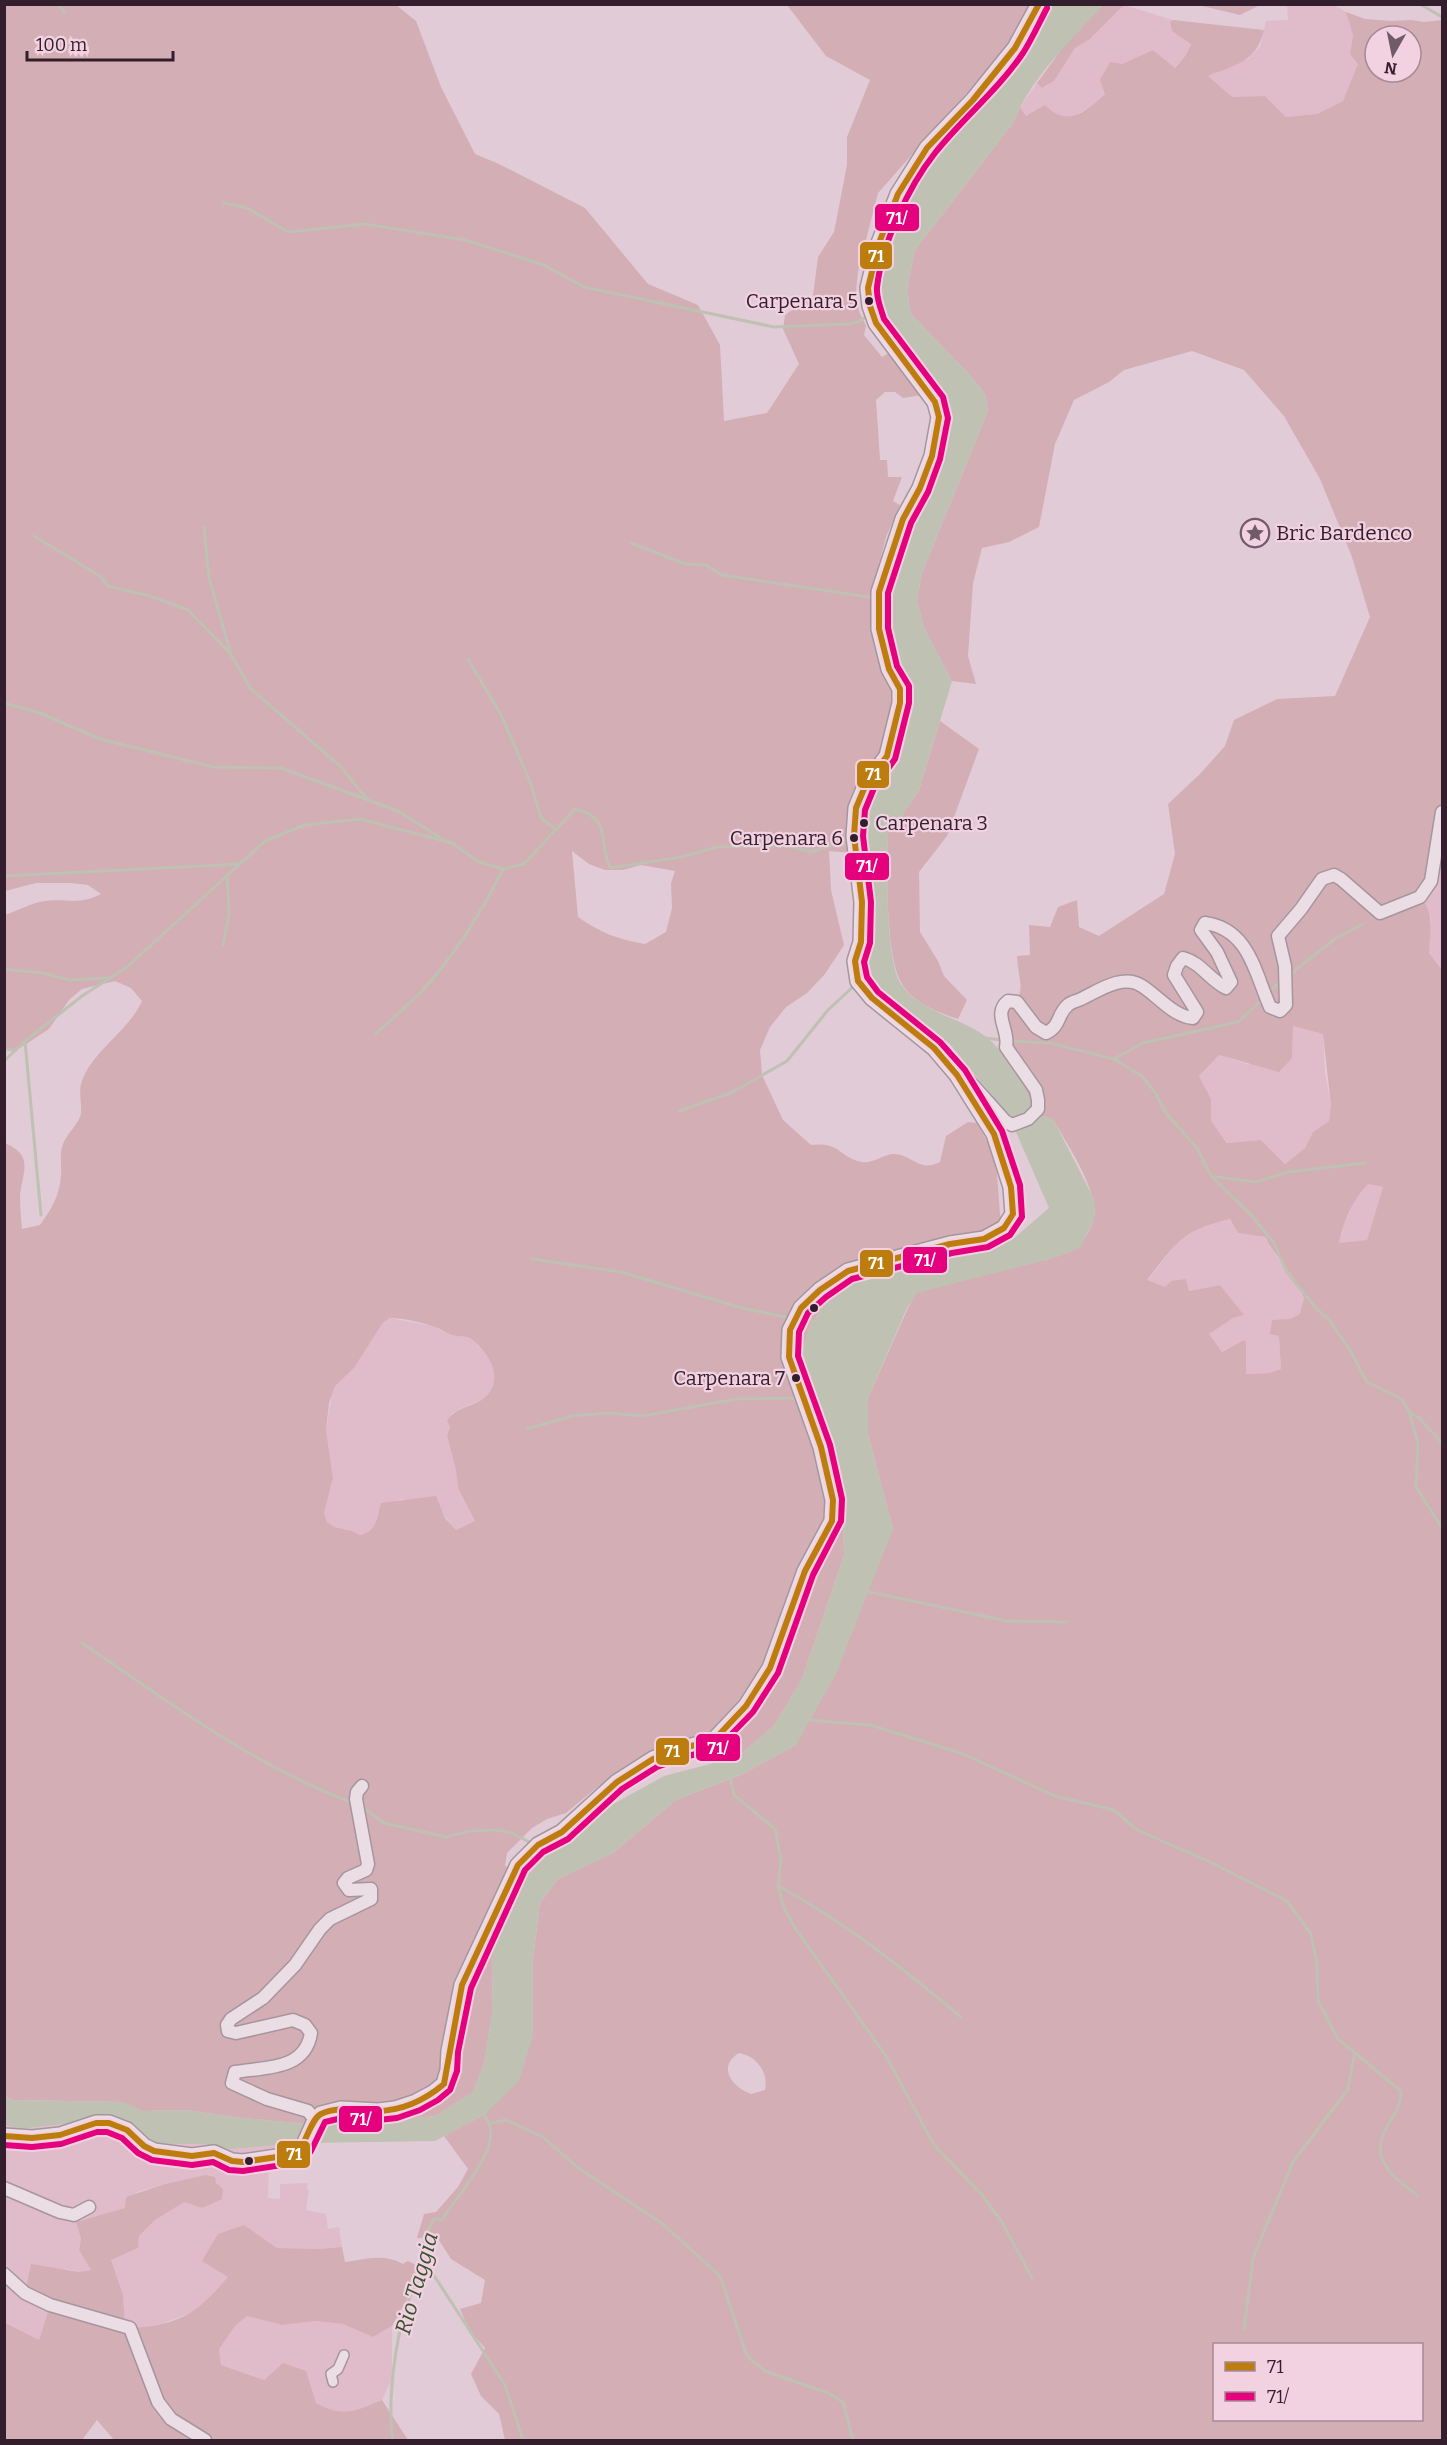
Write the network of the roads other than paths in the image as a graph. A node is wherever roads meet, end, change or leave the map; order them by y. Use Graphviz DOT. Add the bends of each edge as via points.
graph roads {
  1 [pos="1039,4"];
  2 [pos="1443,812"];
  3 [pos="934,1048"];
  4 [pos="362,1786"];
  5 [pos="313,2117"];
  6 [pos="4,2136"];
  7 [pos="4,2188"];
  8 [pos="89,2207"];
  9 [pos="4,2274"];
  10 [pos="344,2355"];
  11 [pos="333,2382"];
  12 [pos="205,2440"];
  1 -- 3 [label="street" via="1015,48 927,148 898,194 879,243 868,288 876,323 935,402 939,417 932,456 903,519 879,592 879,629 889,669 900,689 900,703 887,756 866,783 856,808 854,836 862,902 861,942 855,961 858,981 872,998"];
  2 -- 3 [label="street" via="1431,881 1420,897 1380,913 1341,879 1334,875 1322,879 1278,936 1286,985 1286,1005 1280,1011 1270,1007 1248,951 1225,928 1205,923 1201,930 1231,981 1226,988 1192,960 1184,958 1174,975 1197,1012 1193,1018 1185,1017 1139,984 1127,981 1108,985 1068,1004 1054,1030 1046,1034 1017,1002 1003,1005 1000,1014 1008,1039 1006,1047 1036,1090 1038,1100 1038,1109 1018,1124 1008,1124 943,1051"];
  3 -- 5 [label="street" via="957,1075 994,1134 1011,1187 1012,1214 1004,1228 984,1239 848,1271 801,1308 790,1330 789,1358 820,1447 833,1500 832,1521 805,1570 770,1668 758,1690 713,1741 653,1759 617,1782 562,1832 538,1845 518,1864 462,1985 444,2084 416,2102 395,2109 341,2109"];
  4 -- 5 [label="street" via="356,1799 368,1864 366,1870 344,1883 349,1890 371,1888 371,1899 330,1919 295,1965 263,1998 227,2025 228,2031 236,2033 293,2020 305,2025 311,2033 303,2052 280,2066 235,2072 232,2083 308,2111"];
  5 -- 6 [label="street" via="297,2154 243,2162 214,2153 192,2156 154,2151 127,2130 110,2123 96,2123 51,2136"];
  7 -- 8 [label="street" via="60,2212 74,2215"];
  9 -- 12 [label="street" via="25,2294 50,2305 130,2328 158,2402 171,2419"];
  10 -- 11 [label="street" via="331,2374"];
}
